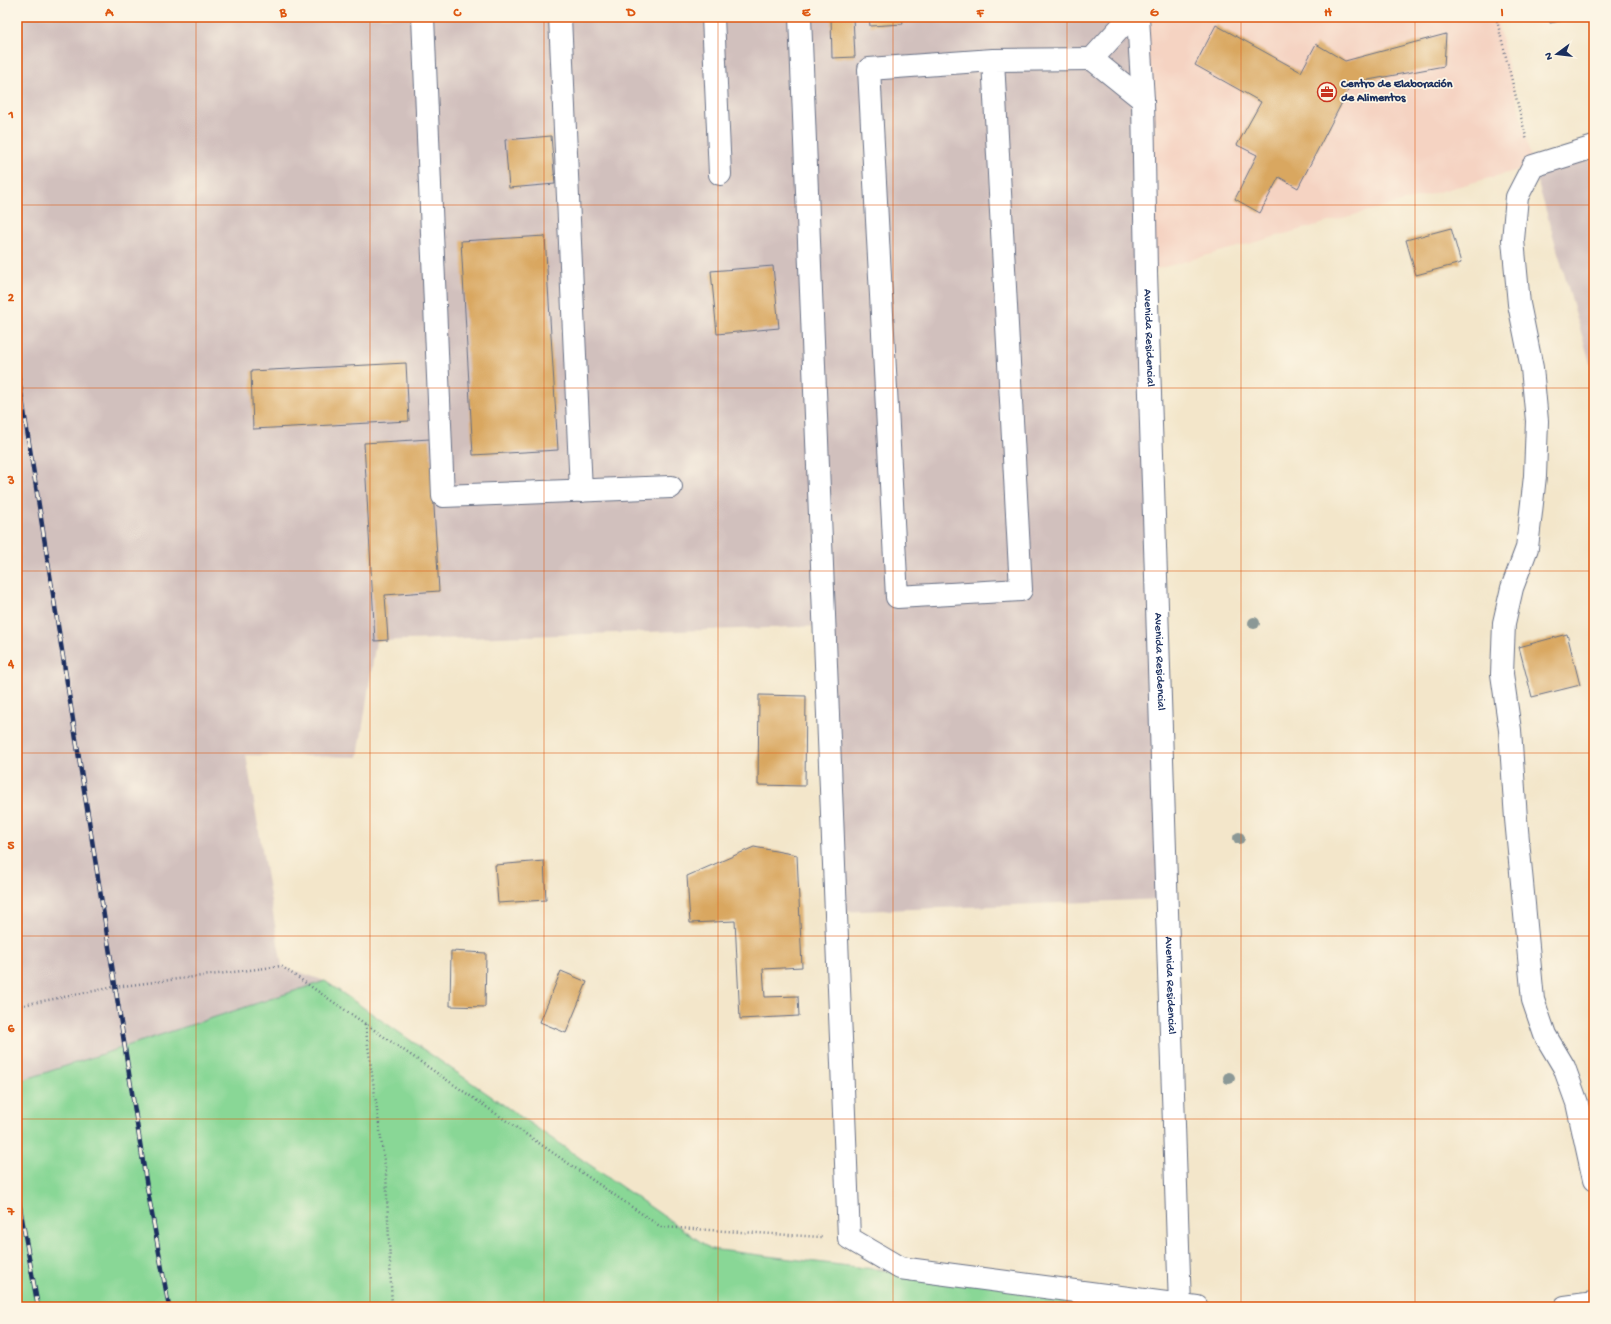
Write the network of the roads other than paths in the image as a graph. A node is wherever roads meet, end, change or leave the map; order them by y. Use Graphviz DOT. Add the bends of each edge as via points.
graph roads {
  1 [pos="423,17"];
  2 [pos="560,17"];
  3 [pos="714,17"];
  4 [pos="800,17"];
  5 [pos="1130,17"];
  6 [pos="1138,17"];
  7 [pos="1092,58"];
  8 [pos="992,60"];
  9 [pos="1143,100"];
  10 [pos="1594,147"];
  11 [pos="720,174"];
  12 [pos="671,487"];
  13 [pos="581,491"];
  14 [pos="1594,1180"];
  15 [pos="1594,1303"];
  16 [pos="1185,1306"];
  17 [pos="1565,1307"];
  1 -- 13 [label="street" via="443,496"];
  2 -- 13 [label="street"];
  3 -- 11 [label="street"];
  4 -- 16 [label="street" via="849,1238 900,1268"];
  5 -- 7 [label="street"];
  6 -- 9 [label="street, Avenida Residencial"];
  7 -- 8 [label="street"];
  7 -- 9 [label="street"];
  8 -- 8 [label="street" via="868,69 897,597 1021,590"];
  9 -- 16 [label="street, Avenida Residencial" via="1146,280"];
  10 -- 14 [label="street" via="1533,166 1518,197 1514,240 1519,304 1532,368 1538,421 1527,548 1512,588 1504,623 1502,674 1510,730 1533,1000 1545,1035 1564,1067 1577,1103"];
  12 -- 13 [label="street"];
  15 -- 17 [label="street"];
}
